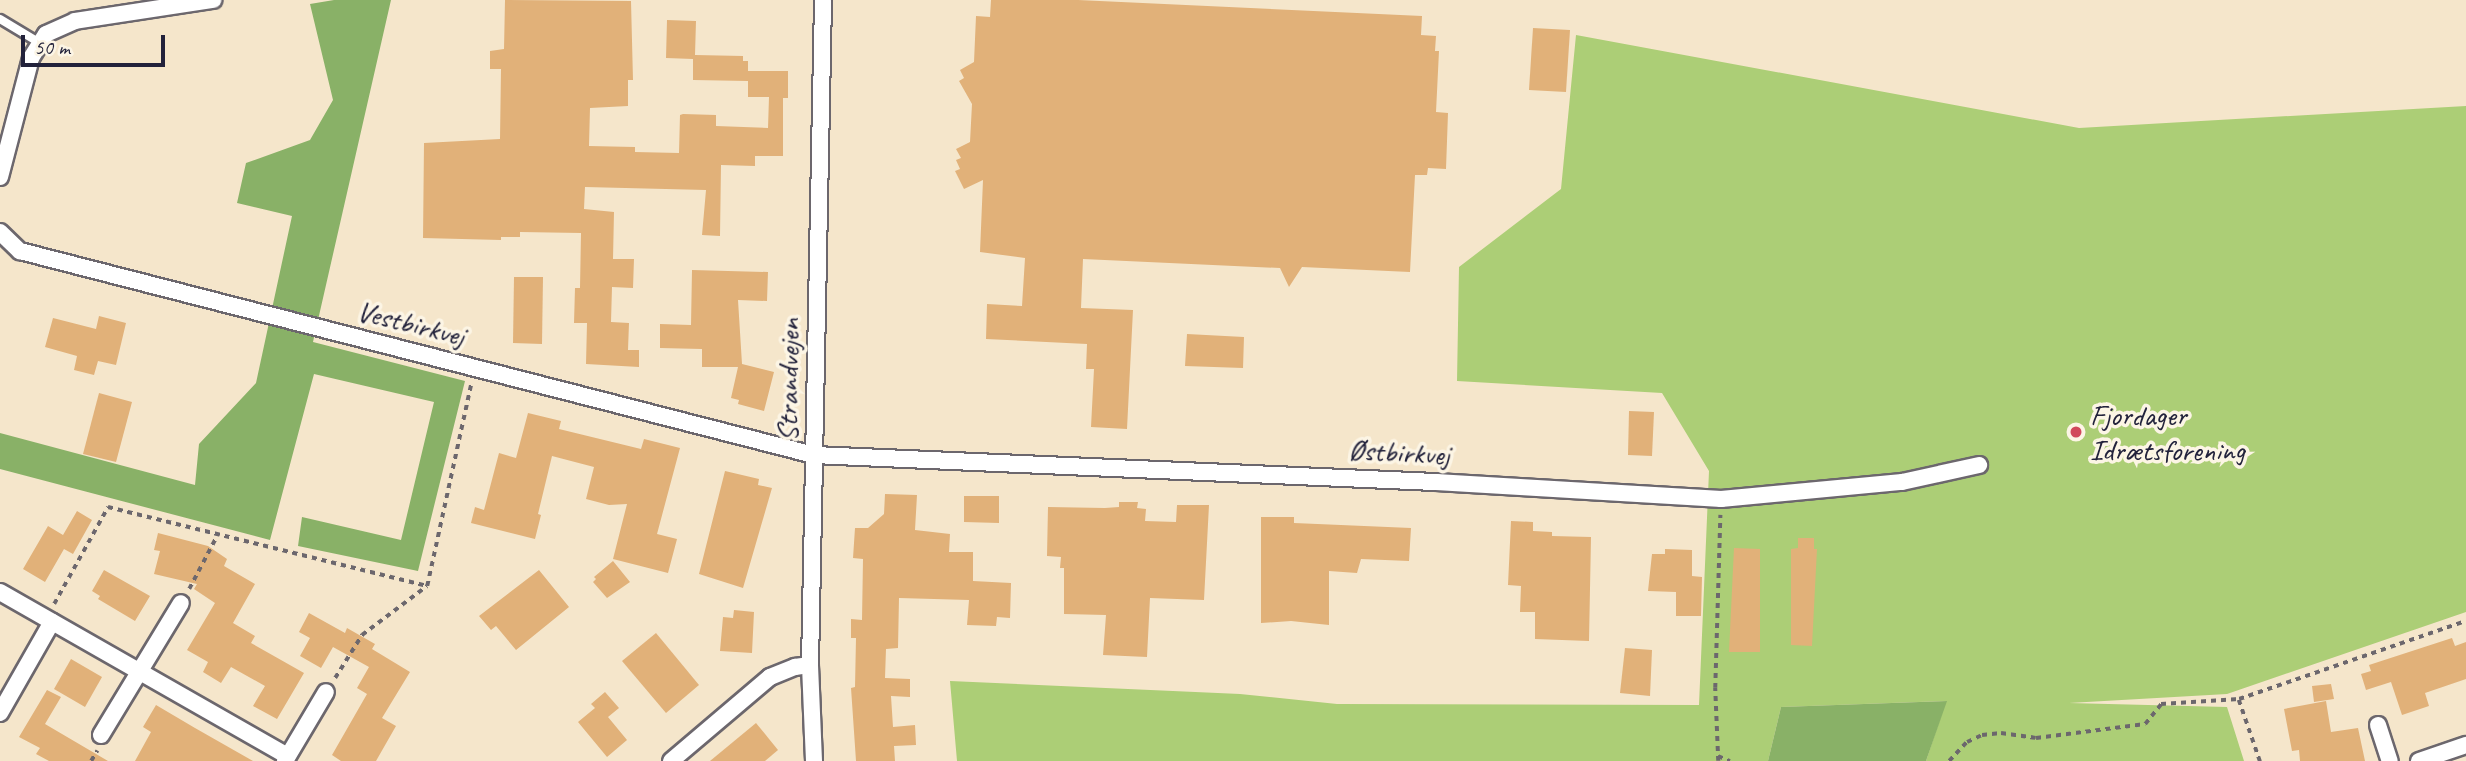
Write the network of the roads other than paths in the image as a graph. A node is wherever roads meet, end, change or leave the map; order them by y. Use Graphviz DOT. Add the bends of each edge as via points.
graph roads {
  1 [pos="213,0"];
  2 [pos="823,0"];
  3 [pos="0,19"];
  4 [pos="40,43"];
  5 [pos="6,124"];
  6 [pos="0,177"];
  7 [pos="0,232"];
  8 [pos="814,456"];
  9 [pos="1979,465"];
  10 [pos="0,592"];
  11 [pos="181,603"];
  12 [pos="49,620"];
  13 [pos="810,666"];
  14 [pos="140,671"];
  15 [pos="326,692"];
  16 [pos="0,713"];
  17 [pos="2378,725"];
  18 [pos="101,735"];
  19 [pos="2466,745"];
  20 [pos="286,758"];
  21 [pos="671,761"];
  22 [pos="814,761"];
  23 [pos="2390,761"];
  24 [pos="2419,761"];
  1 -- 4 [label="street" via="75,21 46,34"];
  2 -- 8 [label="street, Strandvejen"];
  3 -- 4 [label="lane"];
  4 -- 5 [label="street"];
  5 -- 6 [label="street"];
  7 -- 8 [label="street, Vestbirkvej" via="20,251"];
  8 -- 9 [label="street, Østbirkvej" via="1422,481 1721,499 1902,482"];
  8 -- 13 [label="street, Strandvejen"];
  10 -- 12 [label="street"];
  11 -- 14 [label="street"];
  12 -- 14 [label="street"];
  12 -- 16 [label="street"];
  13 -- 21 [label="street" via="770,677"];
  13 -- 22 [label="street, Strandvejen"];
  14 -- 18 [label="street"];
  14 -- 20 [label="street"];
  15 -- 20 [label="street"];
  17 -- 23 [label="street"];
  19 -- 24 [label="street"];
}
